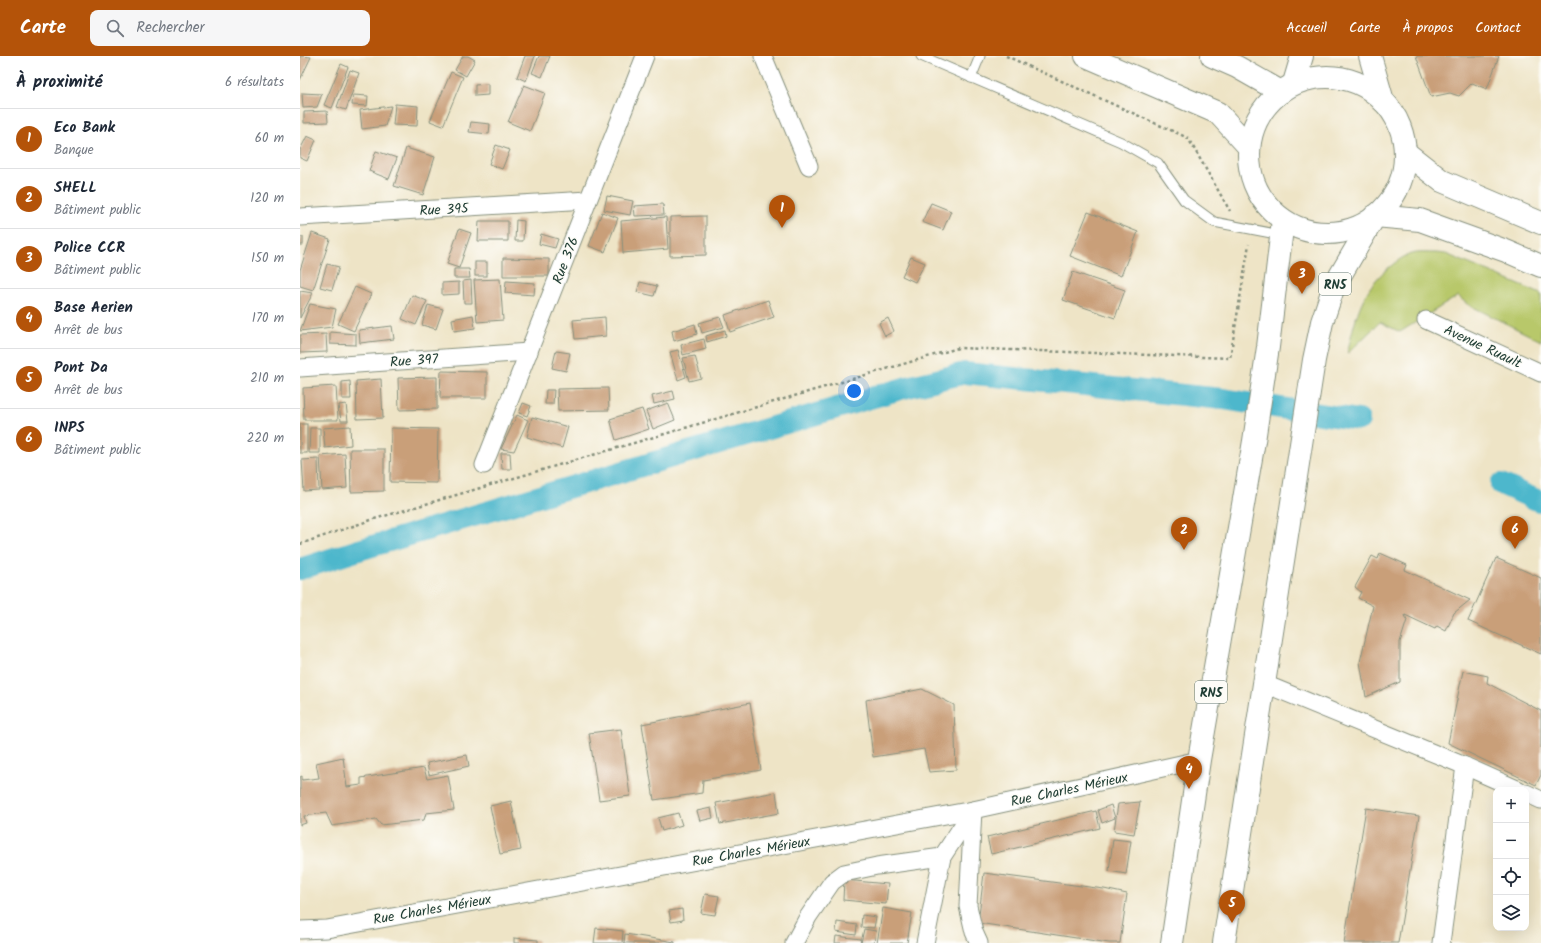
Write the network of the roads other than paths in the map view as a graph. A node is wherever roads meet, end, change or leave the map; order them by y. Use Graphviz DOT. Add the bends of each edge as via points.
graph roads {
  1 [pos="645,56"];
  2 [pos="763,56"];
  3 [pos="920,56"];
  4 [pos="980,56"];
  5 [pos="1086,56"];
  6 [pos="1212,56"];
  7 [pos="1302,56"];
  8 [pos="1370,56"];
  9 [pos="971,78"];
  10 [pos="1287,87"];
  11 [pos="1383,101"];
  12 [pos="1249,147"];
  13 [pos="1405,152"];
  14 [pos="809,166"];
  15 [pos="588,200"];
  16 [pos="1375,216"];
  17 [pos="300,217"];
  18 [pos="1541,223"];
  19 [pos="1282,228"];
  20 [pos="1541,266"];
  21 [pos="1426,320"];
  22 [pos="529,352"];
  23 [pos="300,368"];
  24 [pos="1541,373"];
  25 [pos="484,465"];
  26 [pos="1265,684"];
  27 [pos="1199,760"];
  28 [pos="1465,766"];
  29 [pos="1512,787"];
  30 [pos="1529,794"];
  31 [pos="1541,800"];
  32 [pos="974,810"];
  33 [pos="942,857"];
  34 [pos="300,930"];
  35 [pos="794,943"];
  36 [pos="925,943"];
  37 [pos="979,943"];
  38 [pos="1172,943"];
  39 [pos="1224,943"];
  40 [pos="1441,943"];
  1 -- 15 [label="street, Rue 376"];
  2 -- 14 [label="street"];
  3 -- 9 [label="lane"];
  4 -- 9 [label="lane"];
  5 -- 12 [label="main road" via="1218,113"];
  6 -- 10 [label="main road"];
  7 -- 10 [label="main road"];
  8 -- 11 [label="main road"];
  9 -- 19 [label="lane" via="1121,142 1158,163 1184,200 1214,222 1240,228"];
  10 -- 11 [label="main road" via="1320,74 1347,79 1369,89"];
  10 -- 12 [label="main road" via="1266,107 1254,126"];
  11 -- 13 [label="main road" via="1402,133"];
  12 -- 19 [label="main road" via="1250,168 1256,188"];
  13 -- 16 [label="main road" via="1398,188"];
  13 -- 18 [label="main road" via="1442,181"];
  15 -- 17 [label="street, Rue 395"];
  15 -- 22 [label="street, Rue 376"];
  16 -- 19 [label="main road" via="1353,228 1329,233"];
  16 -- 20 [label="main road" via="1420,220"];
  16 -- 26 [label="main road, RN5" via="1334,286 1322,322"];
  19 -- 27 [label="main road, RN5" via="1254,441"];
  21 -- 24 [label="street, Avenue Ruault"];
  22 -- 23 [label="street, Rue 397"];
  22 -- 25 [label="street, Rue 376"];
  26 -- 28 [label="street"];
  26 -- 39 [label="main road, RN5"];
  27 -- 32 [label="street, Rue Charles Mérieux"];
  27 -- 38 [label="main road, RN5"];
  28 -- 29 [label="street"];
  28 -- 40 [label="street"];
  30 -- 31 [label="street"];
  32 -- 33 [label="street"];
  32 -- 34 [label="street, Rue Charles Mérieux" via="327,929"];
  32 -- 37 [label="street" via="968,906"];
  33 -- 35 [label="street" via="844,873 832,882"];
  33 -- 36 [label="street"];
}
